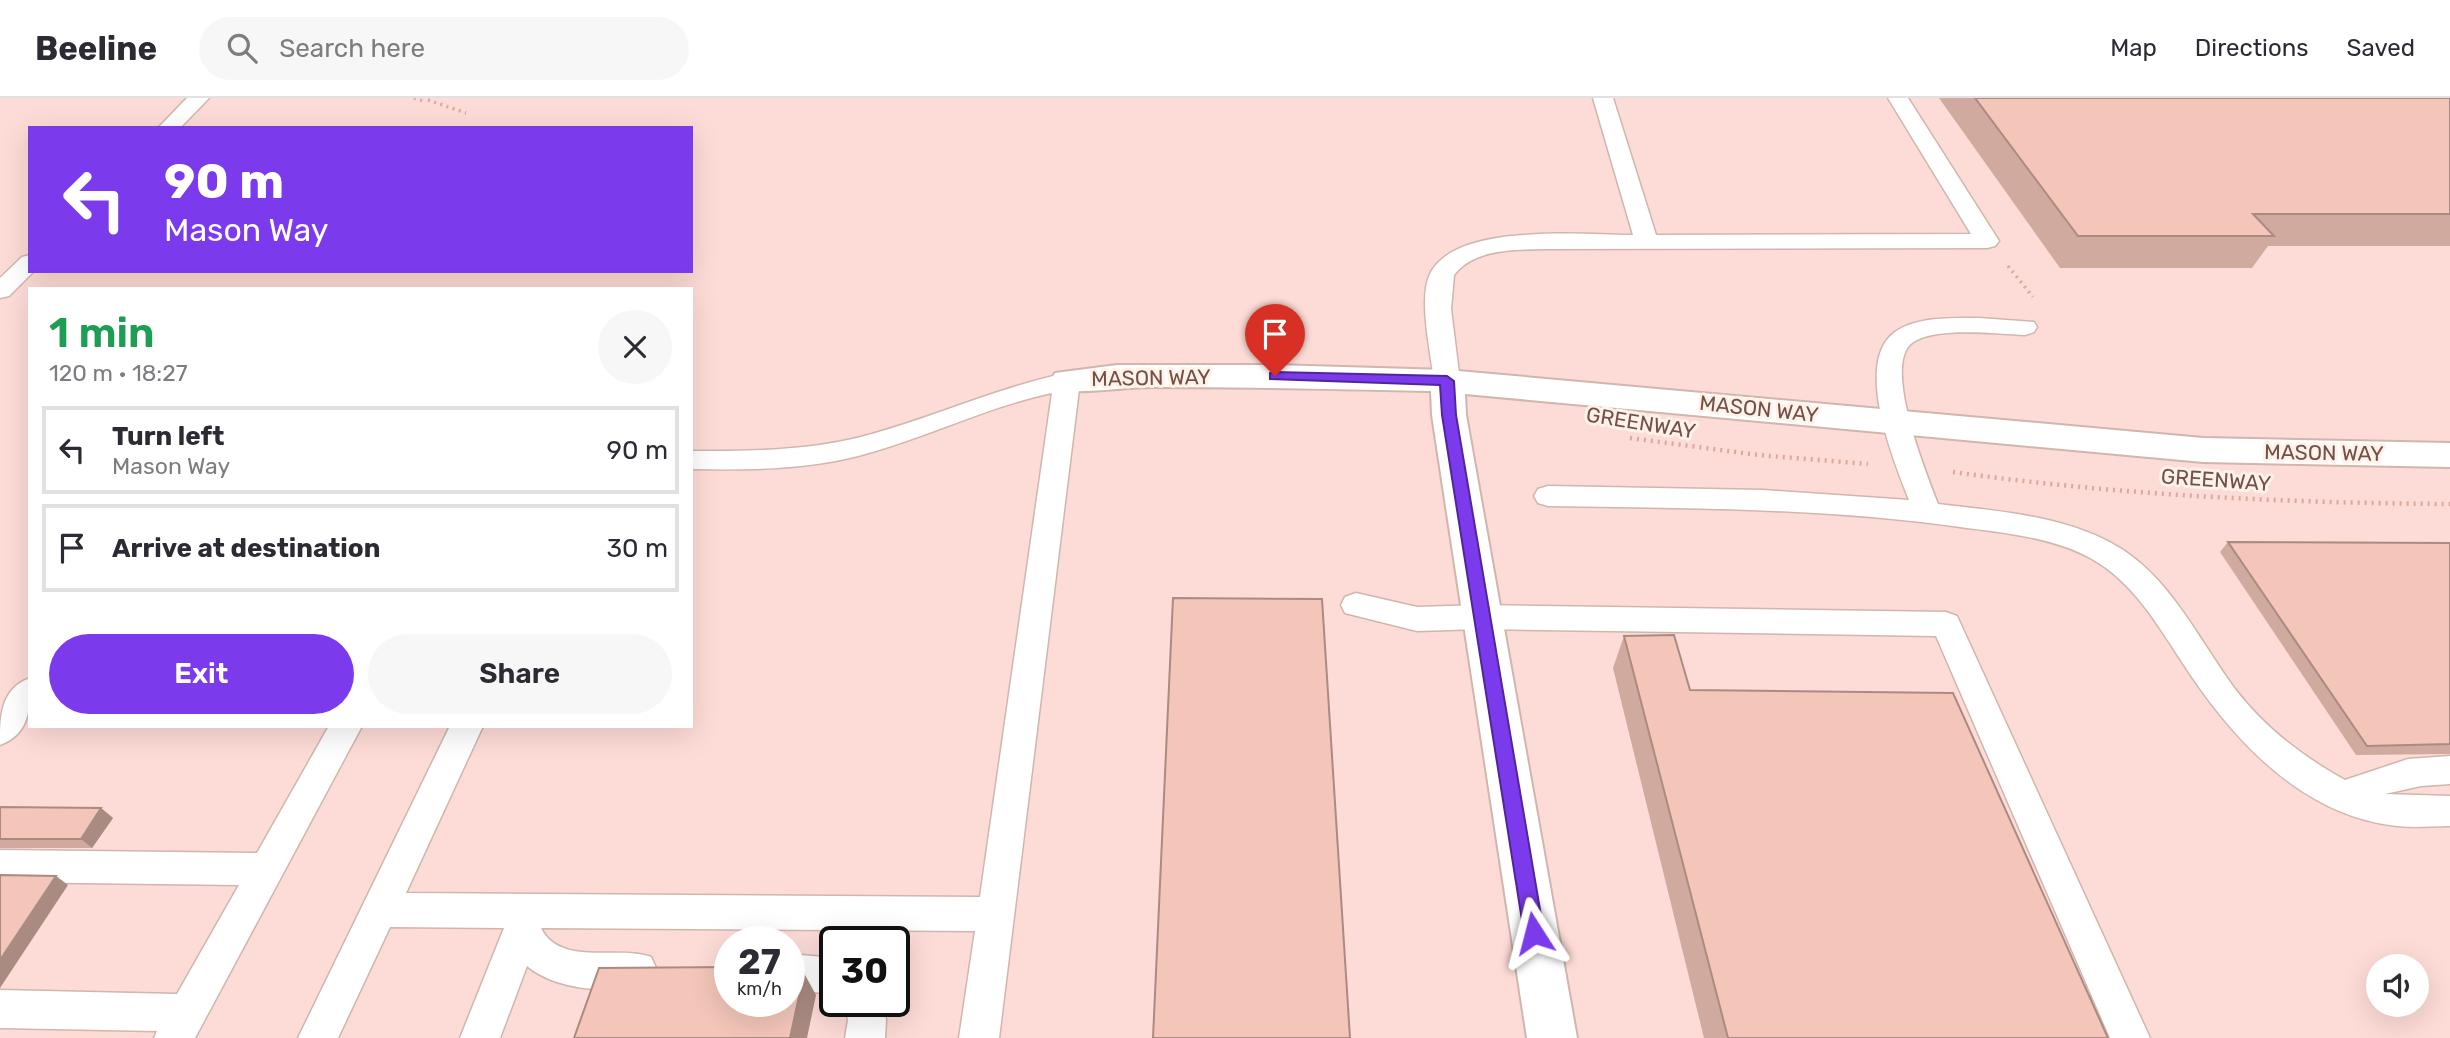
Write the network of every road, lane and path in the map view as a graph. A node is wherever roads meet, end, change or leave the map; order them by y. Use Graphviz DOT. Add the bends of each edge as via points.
graph roads {
  1 [pos="199,98"];
  2 [pos="414,98"];
  3 [pos="1603,98"];
  4 [pos="1898,98"];
  5 [pos="466,113"];
  6 [pos="170,126"];
  7 [pos="1987,241"];
  8 [pos="1647,242"];
  9 [pos="28,264"];
  10 [pos="0,291"];
  11 [pos="0,297"];
  12 [pos="28,297"];
  13 [pos="2039,304"];
  14 [pos="2025,327"];
  15 [pos="1067,381"];
  16 [pos="1447,381"];
  17 [pos="1897,422"];
  18 [pos="1618,436"];
  19 [pos="2450,455"];
  20 [pos="693,460"];
  21 [pos="1841,463"];
  22 [pos="1980,476"];
  23 [pos="1548,496"];
  24 [pos="2450,504"];
  25 [pos="1927,512"];
  26 [pos="1356,605"];
  27 [pos="1481,617"];
  28 [pos="28,694"];
  29 [pos="345,728"];
  30 [pos="466,728"];
  31 [pos="0,731"];
  32 [pos="2450,769"];
  33 [pos="2343,796"];
  34 [pos="2450,811"];
  35 [pos="0,866"];
  36 [pos="268,869"];
  37 [pos="380,910"];
  38 [pos="995,914"];
  39 [pos="524,922"];
  40 [pos="676,970"];
  41 [pos="0,1009"];
  42 [pos="866,1017"];
  43 [pos="181,1025"];
  44 [pos="318,1038"];
  45 [pos="480,1038"];
  46 [pos="865,1038"];
  47 [pos="979,1038"];
  48 [pos="1552,1038"];
  49 [pos="2130,1038"];
  1 -- 6 [label="lane"];
  2 -- 5 [label="path"];
  3 -- 8 [label="lane"];
  4 -- 7 [label="lane"];
  7 -- 8 [label="lane"];
  7 -- 13 [label="path"];
  8 -- 16 [label="lane" via="1498,244 1459,259 1442,273 1438,288"];
  9 -- 10 [label="lane"];
  11 -- 12 [label="lane"];
  14 -- 17 [label="lane" via="1933,329 1901,339 1893,348 1889,374"];
  15 -- 16 [label="street, MASON WAY" via="1116,376"];
  15 -- 20 [label="lane" via="856,447 802,457"];
  15 -- 38 [label="lane"];
  16 -- 17 [label="street, MASON WAY"];
  16 -- 27 [label="street"];
  17 -- 19 [label="street, MASON WAY" via="2203,450"];
  17 -- 25 [label="lane"];
  18 -- 21 [label="path, GREENWAY"];
  22 -- 24 [label="path, GREENWAY" via="2216,498"];
  23 -- 25 [label="lane" via="1812,500"];
  25 -- 33 [label="lane" via="2063,535 2106,553 2133,575 2172,622 2254,733 2303,772"];
  26 -- 27 [label="lane" via="1418,619"];
  27 -- 48 [label="street"];
  27 -- 49 [label="lane" via="1946,624"];
  28 -- 31 [label="lane"];
  29 -- 36 [label="lane"];
  30 -- 37 [label="lane"];
  32 -- 33 [label="lane" via="2390,776"];
  33 -- 34 [label="lane" via="2395,811"];
  35 -- 36 [label="lane"];
  36 -- 43 [label="lane"];
  37 -- 39 [label="lane"];
  37 -- 44 [label="lane"];
  38 -- 39 [label="lane"];
  38 -- 47 [label="lane"];
  39 -- 40 [label="lane" via="534,952 568,969"];
  39 -- 45 [label="lane"];
  41 -- 43 [label="lane"];
  42 -- 46 [label="lane"];
}
